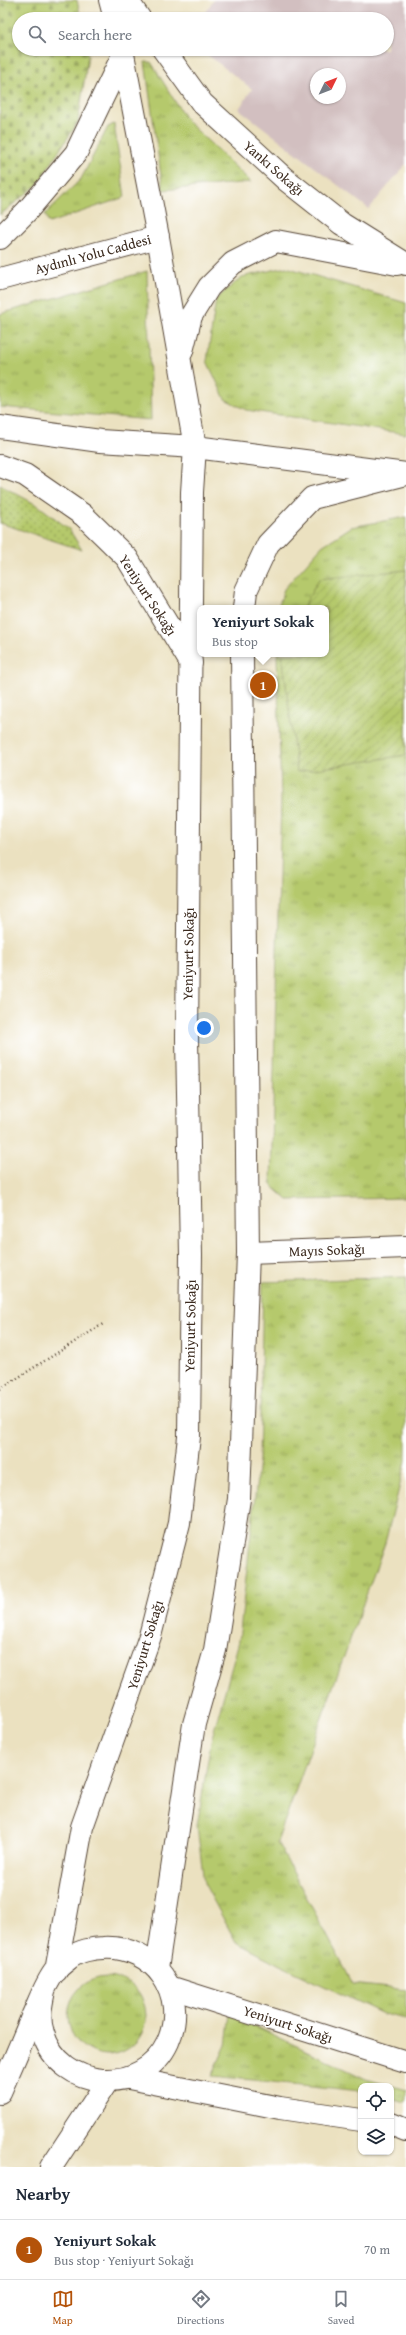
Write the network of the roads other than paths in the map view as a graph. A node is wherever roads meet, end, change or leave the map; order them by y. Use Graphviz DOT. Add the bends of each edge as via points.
graph roads {
  1 [pos="110,0"];
  2 [pos="126,0"];
  3 [pos="113,12"];
  4 [pos="135,12"];
  5 [pos="121,56"];
  6 [pos="124,56"];
  7 [pos="168,56"];
  8 [pos="158,237"];
  9 [pos="0,238"];
  10 [pos="406,265"];
  11 [pos="0,279"];
  12 [pos="180,358"];
  13 [pos="0,427"];
  14 [pos="195,447"];
  15 [pos="0,466"];
  16 [pos="406,474"];
  17 [pos="244,605"];
  18 [pos="242,657"];
  19 [pos="191,663"];
  20 [pos="406,1247"];
  21 [pos="248,1253"];
  22 [pos="157,1968"];
  23 [pos="56,1971"];
  24 [pos="169,1987"];
  25 [pos="44,1991"];
  26 [pos="406,2062"];
  27 [pos="128,2078"];
  28 [pos="107,2082"];
  29 [pos="0,2092"];
  30 [pos="358,2120"];
  31 [pos="394,2125"];
  32 [pos="406,2130"];
  33 [pos="50,2167"];
  1 -- 3 [label="street"];
  2 -- 4 [label="street"];
  5 -- 9 [label="street" via="76,153 27,211"];
  6 -- 8 [label="street"];
  7 -- 10 [label="street, Yankı Sokağı" via="202,103 285,179 342,224"];
  8 -- 11 [label="street, Aydınlı Yolu Caddesi"];
  8 -- 12 [label="street, Aydınlı Yolu Caddesi"];
  10 -- 12 [label="street, Aydınlı Yolu Caddesi" via="276,241 233,263 209,287 190,316"];
  12 -- 14 [label="street, Aydınlı Yolu Caddesi"];
  13 -- 14 [label="street" via="100,441"];
  14 -- 16 [label="street"];
  14 -- 19 [label="street, Yeniyurt Sokağı" via="192,492"];
  15 -- 19 [label="street, Yeniyurt Sokağı" via="25,475 83,515 127,558"];
  16 -- 17 [label="street" via="312,498 268,544 246,591"];
  18 -- 21 [label="street"];
  19 -- 23 [label="street, Yeniyurt Sokağı" via="187,1039 191,1269 189,1437 179,1523 150,1636 82,1827"];
  20 -- 21 [label="street, Mayıs Sokağı"];
  21 -- 22 [label="street" via="239,1498 215,1650 194,1724"];
  22 -- 23 [label="street, Yeniyurt Sokağı" via="139,1954 117,1947 94,1948 72,1956"];
  22 -- 24 [label="street, Yeniyurt Sokağı"];
  23 -- 25 [label="street, Yeniyurt Sokağı"];
  24 -- 26 [label="street, Yeniyurt Sokağı"];
  24 -- 27 [label="street, Yeniyurt Sokağı" via="175,2009 173,2031 163,2052 148,2068"];
  25 -- 28 [label="street, Yeniyurt Sokağı" via="40,2012 43,2033 52,2052 67,2068 86,2078"];
  25 -- 29 [label="street, Yeniyurt Sokağı"];
  27 -- 28 [label="street, Yeniyurt Sokağı"];
  27 -- 30 [label="street, Yeniyurt Sokağı" via="280,2108"];
  28 -- 33 [label="street"];
  31 -- 32 [label="street"];
}
